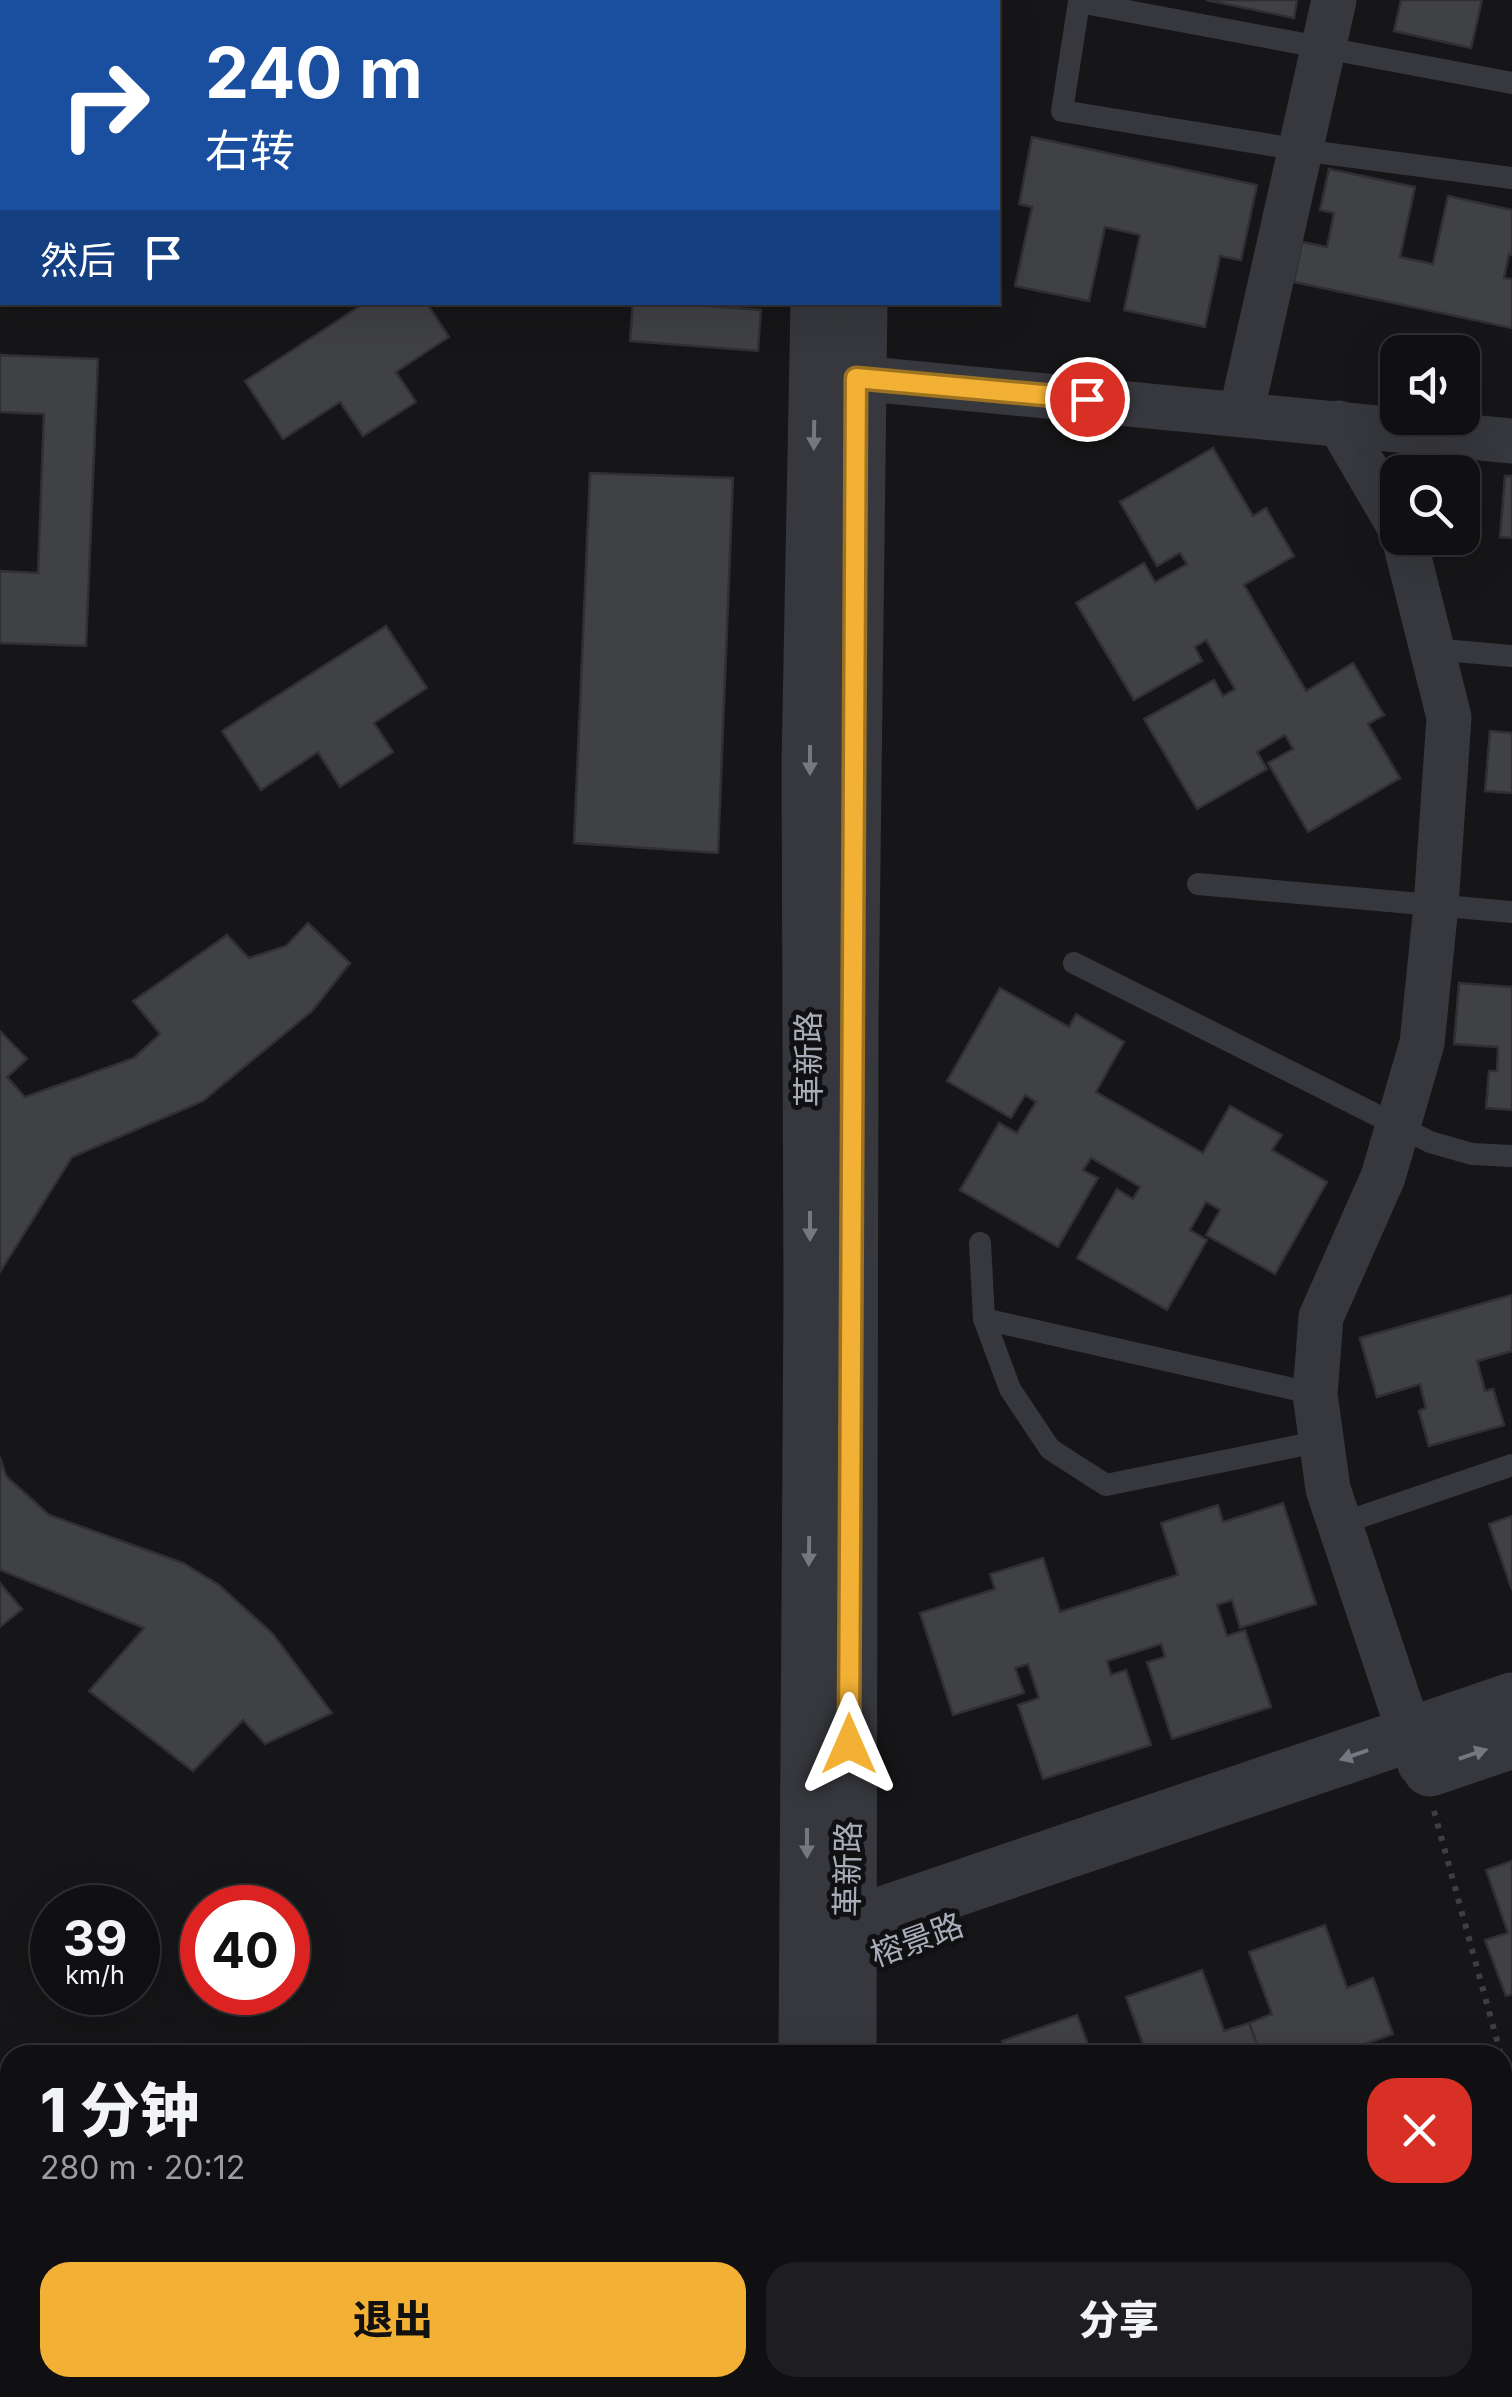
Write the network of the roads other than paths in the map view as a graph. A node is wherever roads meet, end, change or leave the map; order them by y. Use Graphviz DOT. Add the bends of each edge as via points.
graph roads {
  1 [pos="1334,0"];
  2 [pos="1324,49"];
  3 [pos="1512,83"];
  4 [pos="1300,150"];
  5 [pos="1512,178"];
  6 [pos="819,305"];
  7 [pos="859,305"];
  8 [pos="836,376"];
  9 [pos="1241,414"];
  10 [pos="1339,423"];
  11 [pos="1512,441"];
  12 [pos="1380,493"];
  13 [pos="1408,555"];
  14 [pos="1432,649"];
  15 [pos="1512,656"];
  16 [pos="1198,884"];
  17 [pos="1436,906"];
  18 [pos="1512,912"];
  19 [pos="1074,963"];
  20 [pos="1398,1128"];
  21 [pos="1512,1156"];
  22 [pos="980,1243"];
  23 [pos="984,1319"];
  24 [pos="1315,1394"];
  25 [pos="1322,1441"];
  26 [pos="1512,1465"];
  27 [pos="1340,1524"];
  28 [pos="1512,1700"];
  29 [pos="1512,1741"];
  30 [pos="1417,1753"];
  31 [pos="834,1949"];
  32 [pos="809,2045"];
  33 [pos="848,2045"];
  1 -- 2 [label="street"];
  2 -- 3 [label="lane"];
  2 -- 4 [label="street"];
  2 -- 4 [label="lane" via="1079,2 1062,111"];
  4 -- 5 [label="lane"];
  4 -- 9 [label="street"];
  6 -- 8 [label="street, 革新路"];
  7 -- 8 [label="street, 革新路"];
  8 -- 9 [label="street"];
  8 -- 31 [label="street, 革新路" via="809,764 811,1314"];
  9 -- 10 [label="street"];
  10 -- 11 [label="street"];
  10 -- 12 [label="street"];
  13 -- 14 [label="street"];
  14 -- 15 [label="lane"];
  14 -- 17 [label="street" via="1449,717"];
  16 -- 17 [label="lane"];
  17 -- 18 [label="lane"];
  17 -- 20 [label="street" via="1422,1043"];
  19 -- 20 [label="lane"];
  20 -- 21 [label="lane" via="1472,1154"];
  20 -- 24 [label="street" via="1321,1316"];
  22 -- 23 [label="lane"];
  23 -- 24 [label="lane"];
  23 -- 25 [label="lane" via="1010,1389 1050,1449 1106,1485"];
  24 -- 25 [label="street"];
  25 -- 27 [label="street"];
  26 -- 27 [label="lane"];
  27 -- 30 [label="street"];
  28 -- 30 [label="street, 榕景路"];
  30 -- 29 [label="street, 榕景路, one-way"];
  30 -- 31 [label="street, 榕景路" via="926,1936"];
  31 -- 32 [label="street, 革新路"];
  31 -- 33 [label="street, 革新路"];
}
